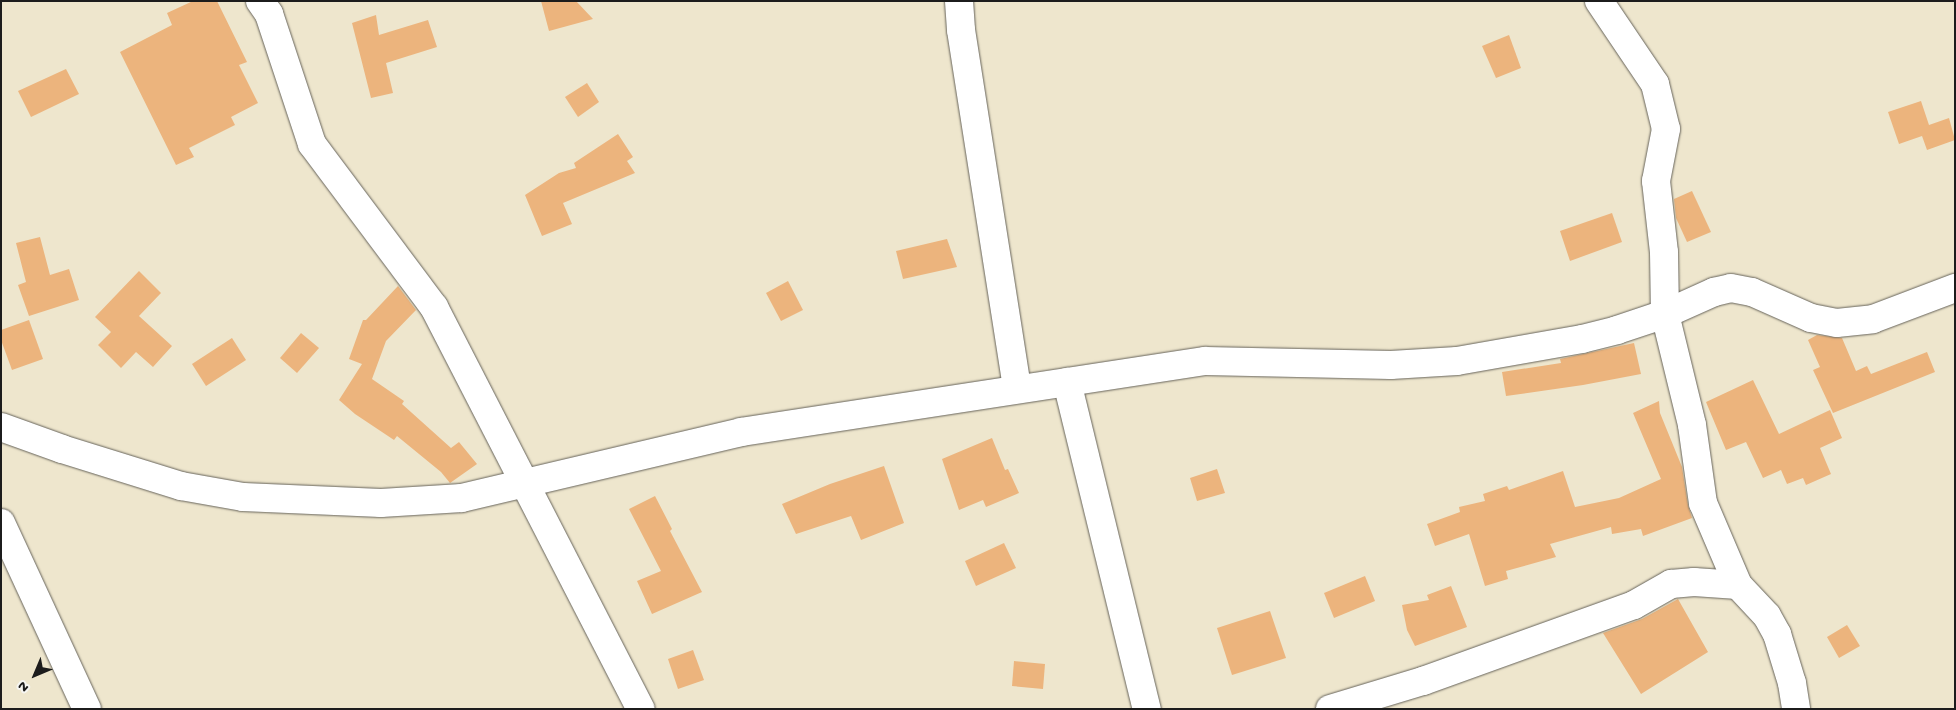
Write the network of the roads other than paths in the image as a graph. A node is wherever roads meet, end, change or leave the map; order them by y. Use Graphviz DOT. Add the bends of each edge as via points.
graph roads {
  1 [pos="260,1"];
  2 [pos="959,1"];
  3 [pos="1599,1"];
  4 [pos="1955,288"];
  5 [pos="1666,314"];
  6 [pos="1067,382"];
  7 [pos="1017,390"];
  8 [pos="1,427"];
  9 [pos="525,483"];
  10 [pos="1,523"];
  11 [pos="1738,585"];
  12 [pos="87,709"];
  13 [pos="642,709"];
  14 [pos="1147,709"];
  15 [pos="1330,709"];
  16 [pos="1796,709"];
  1 -- 9 [label="street" via="269,14 312,144 434,307"];
  2 -- 7 [label="street"];
  3 -- 5 [label="street" via="1655,84 1666,130 1656,181 1664,252"];
  4 -- 5 [label="street" via="1873,319 1838,323 1811,318 1752,292 1732,288 1714,292"];
  5 -- 6 [label="street" via="1582,339 1457,361 1391,365 1205,361"];
  5 -- 11 [label="street" via="1692,424 1702,504"];
  6 -- 7 [label="street"];
  6 -- 14 [label="street"];
  7 -- 9 [label="street" via="740,432"];
  8 -- 9 [label="street" via="181,486 243,497 381,503 462,498"];
  9 -- 13 [label="street"];
  10 -- 12 [label="street"];
  11 -- 15 [label="street" via="1671,584 1634,605 1423,681"];
  11 -- 16 [label="street" via="1767,616 1777,634 1792,683"];
}
